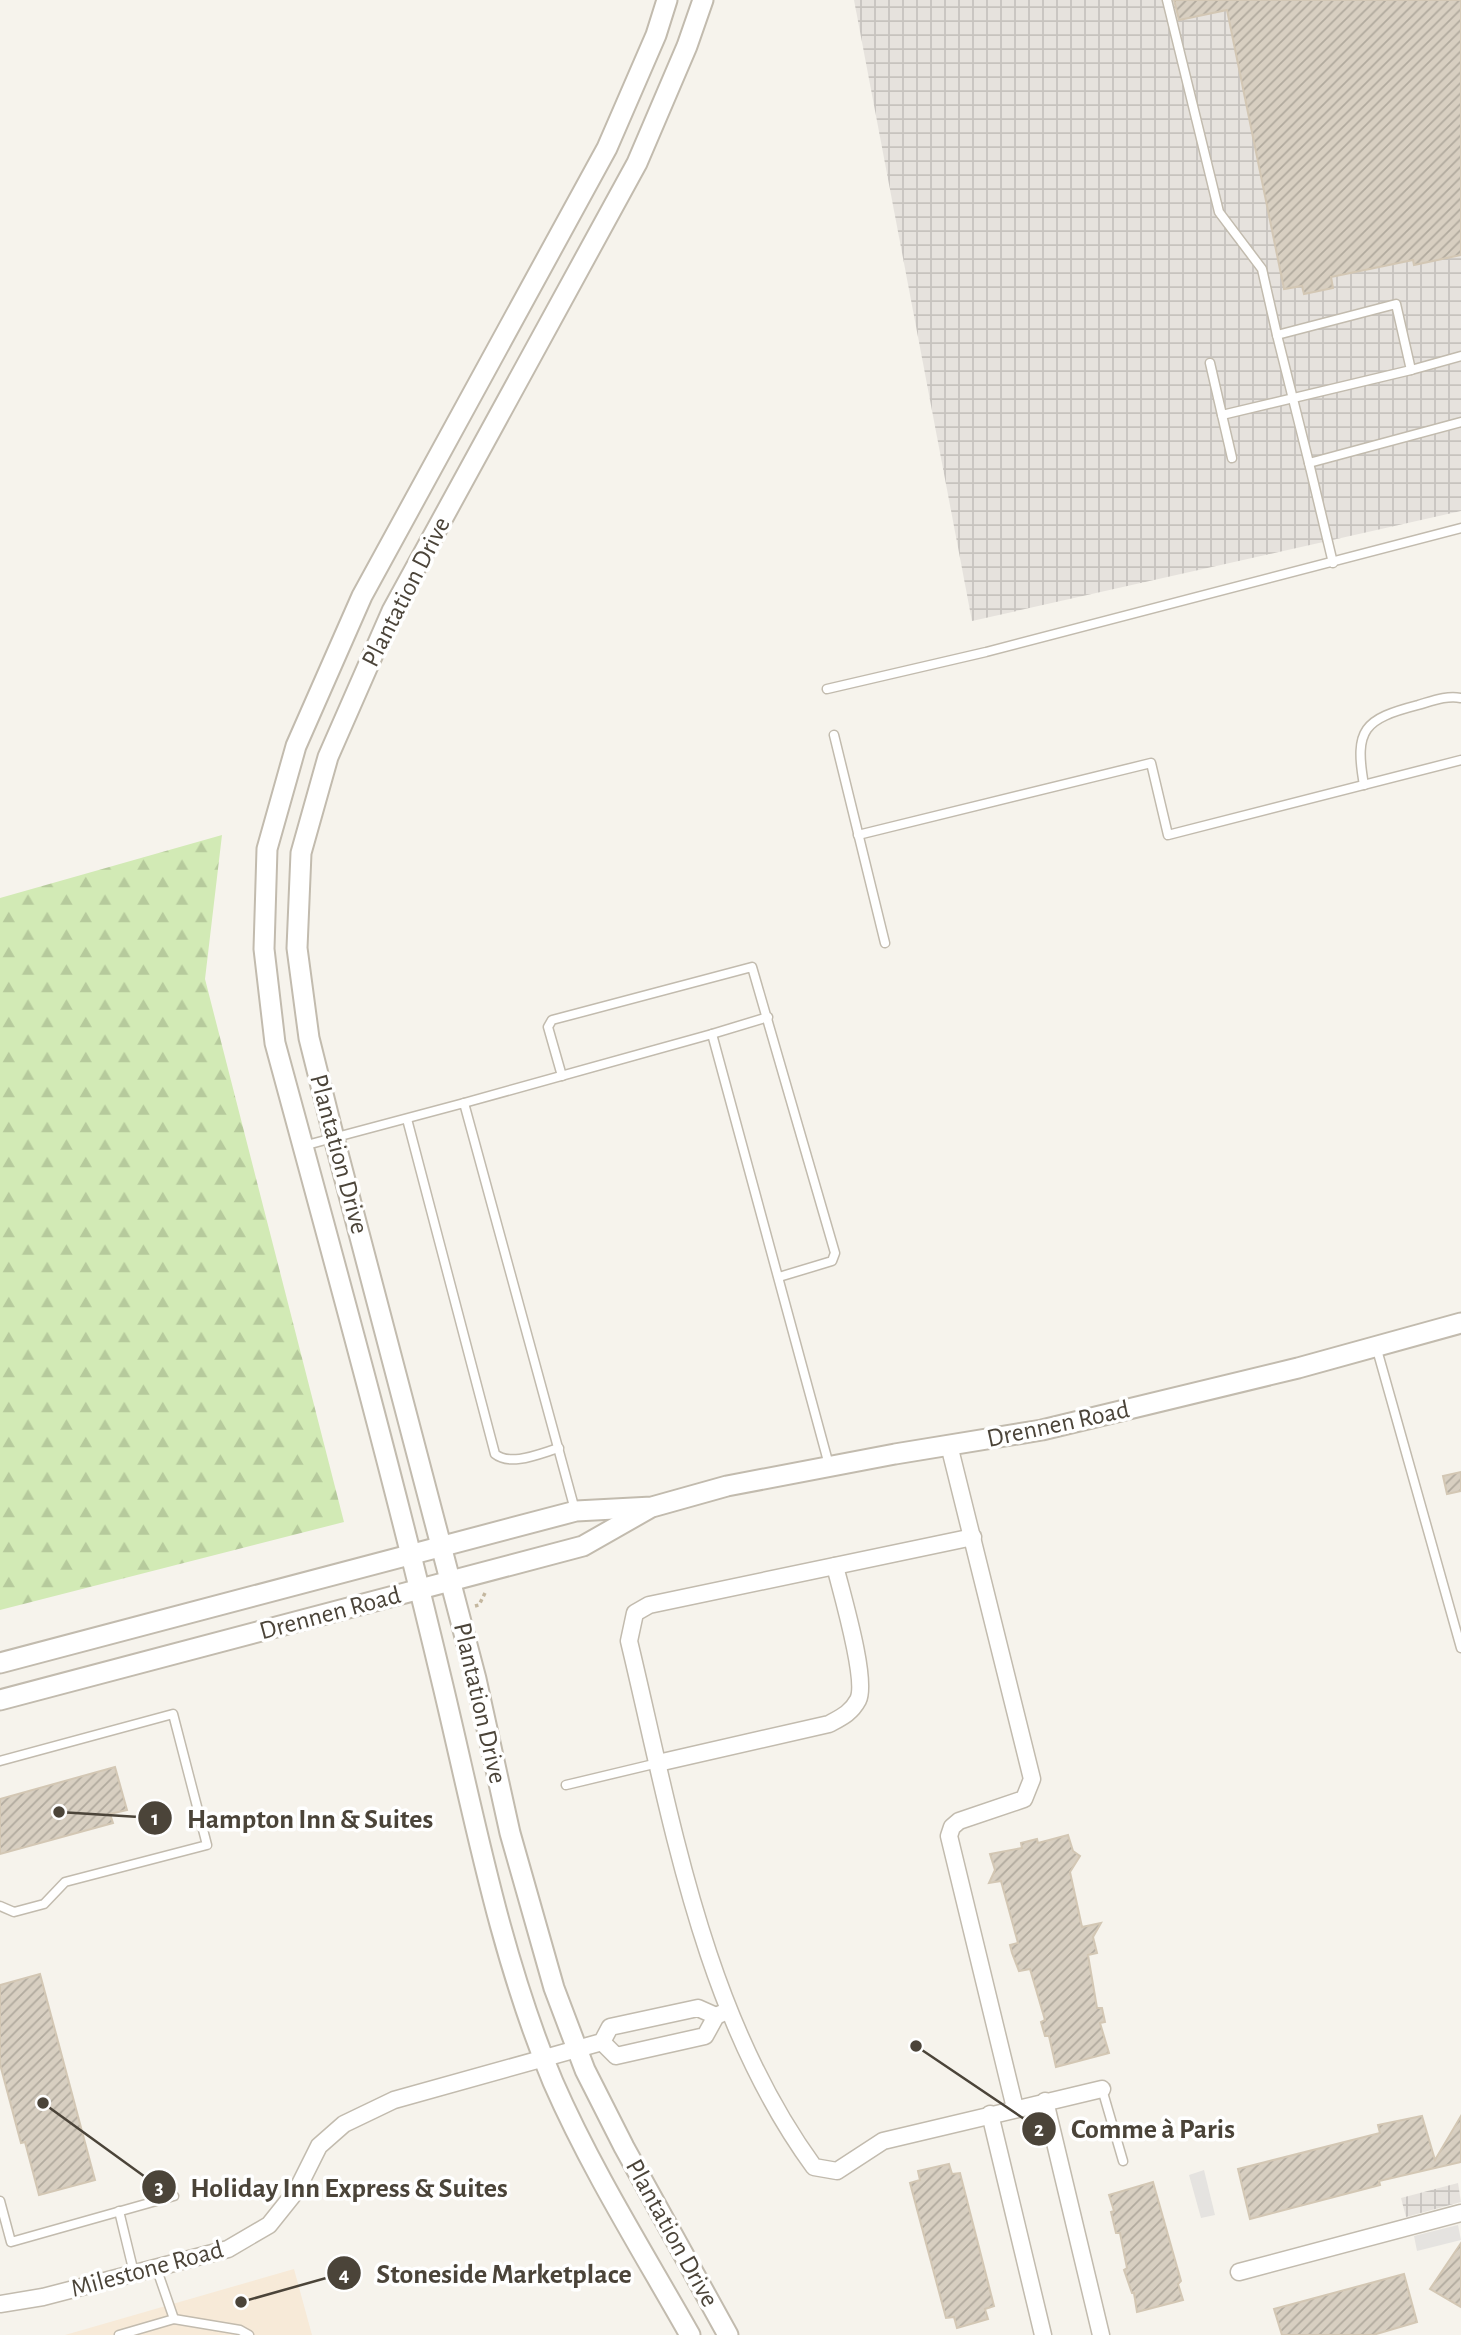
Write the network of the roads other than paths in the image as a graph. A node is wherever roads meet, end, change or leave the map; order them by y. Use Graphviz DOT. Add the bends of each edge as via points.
graph roads {
  1 [pos="667,0"];
  2 [pos="703,0"];
  3 [pos="1167,0"];
  4 [pos="1277,335"];
  5 [pos="1461,356"];
  6 [pos="1210,363"];
  7 [pos="1410,370"];
  8 [pos="1291,398"];
  9 [pos="1222,415"];
  10 [pos="1461,422"];
  11 [pos="1232,458"];
  12 [pos="1309,463"];
  13 [pos="1461,528"];
  14 [pos="1333,563"];
  15 [pos="827,689"];
  16 [pos="1461,698"];
  17 [pos="834,735"];
  18 [pos="1461,760"];
  19 [pos="1364,785"];
  20 [pos="274,824"];
  21 [pos="308,829"];
  22 [pos="858,835"];
  23 [pos="885,943"];
  24 [pos="768,1017"];
  25 [pos="712,1034"];
  26 [pos="562,1076"];
  27 [pos="464,1103"];
  28 [pos="407,1119"];
  29 [pos="334,1138"];
  30 [pos="303,1146"];
  31 [pos="779,1277"];
  32 [pos="1461,1323"];
  33 [pos="1377,1346"];
  34 [pos="949,1445"];
  35 [pos="559,1448"];
  36 [pos="829,1467"];
  37 [pos="652,1507"];
  38 [pos="576,1511"];
  39 [pos="973,1537"];
  40 [pos="442,1547"];
  41 [pos="409,1555"];
  42 [pos="835,1566"];
  43 [pos="451,1581"];
  44 [pos="418,1589"];
  45 [pos="1461,1648"];
  46 [pos="0,1663"];
  47 [pos="0,1700"];
  48 [pos="0,1761"];
  49 [pos="658,1763"];
  50 [pos="566,1785"];
  51 [pos="0,1906"];
  52 [pos="722,2013"];
  53 [pos="657,2017"];
  54 [pos="602,2042"];
  55 [pos="664,2046"];
  56 [pos="576,2048"];
  57 [pos="545,2059"];
  58 [pos="1102,2088"];
  59 [pos="1045,2101"];
  60 [pos="1015,2108"];
  61 [pos="990,2114"];
  62 [pos="1123,2161"];
  63 [pos="174,2196"];
  64 [pos="0,2201"];
  65 [pos="119,2211"];
  66 [pos="1461,2213"];
  67 [pos="156,2267"];
  68 [pos="1239,2272"];
  69 [pos="134,2273"];
  70 [pos="0,2304"];
  71 [pos="174,2319"];
  72 [pos="1097,2334"];
  73 [pos="119,2335"];
  74 [pos="249,2335"];
  75 [pos="690,2335"];
  76 [pos="729,2335"];
  77 [pos="1043,2335"];
  1 -- 20 [label="street, Plantation Drive" via="607,148 362,596 296,746"];
  2 -- 21 [label="street, Plantation Drive" via="637,163 392,611 328,757"];
  3 -- 4 [label="lane" via="1219,212 1262,269"];
  4 -- 7 [label="lane" via="1396,304"];
  4 -- 8 [label="lane"];
  5 -- 7 [label="lane"];
  6 -- 9 [label="lane"];
  7 -- 8 [label="lane"];
  8 -- 9 [label="lane"];
  8 -- 12 [label="lane"];
  9 -- 11 [label="lane"];
  10 -- 12 [label="lane"];
  12 -- 14 [label="lane"];
  13 -- 14 [label="lane"];
  14 -- 15 [label="lane"];
  16 -- 19 [label="lane" via="1442,698 1373,719 1360,747"];
  17 -- 22 [label="lane"];
  18 -- 19 [label="lane"];
  19 -- 22 [label="lane" via="1168,835 1151,763"];
  20 -- 21 [label="street"];
  20 -- 30 [label="street, Plantation Drive" via="267,849 264,949 275,1043"];
  21 -- 29 [label="street, Plantation Drive" via="301,853 297,948 309,1038"];
  22 -- 23 [label="lane"];
  24 -- 25 [label="lane"];
  24 -- 26 [label="lane" via="752,967 552,1020 548,1027"];
  24 -- 31 [label="lane" via="835,1257"];
  25 -- 26 [label="lane"];
  25 -- 31 [label="lane"];
  26 -- 27 [label="lane"];
  27 -- 28 [label="lane"];
  27 -- 35 [label="lane"];
  28 -- 29 [label="lane"];
  28 -- 35 [label="lane" via="495,1454 514,1459"];
  29 -- 30 [label="lane"];
  29 -- 40 [label="street, Plantation Drive"];
  30 -- 41 [label="street, Plantation Drive"];
  31 -- 36 [label="lane"];
  32 -- 33 [label="street, Drennen Road"];
  33 -- 34 [label="street, Drennen Road" via="1042,1430"];
  33 -- 45 [label="lane"];
  34 -- 36 [label="street, Drennen Road"];
  34 -- 39 [label="street"];
  35 -- 38 [label="lane"];
  36 -- 37 [label="street, Drennen Road" via="727,1486"];
  37 -- 38 [label="street, Drennen Road"];
  37 -- 43 [label="street, Drennen Road" via="583,1546"];
  38 -- 40 [label="street, Drennen Road"];
  39 -- 42 [label="street"];
  39 -- 60 [label="street" via="1032,1779 1024,1799 959,1821 952,1827 949,1844"];
  40 -- 41 [label="street, Drennen Road"];
  40 -- 43 [label="street, Plantation Drive"];
  41 -- 44 [label="street, Plantation Drive"];
  41 -- 46 [label="street, Drennen Road"];
  42 -- 49 [label="street" via="860,1675 859,1698 848,1714 829,1724"];
  42 -- 49 [label="street" via="649,1605 635,1613 629,1641"];
  43 -- 44 [label="street, Drennen Road"];
  43 -- 56 [label="street, Plantation Drive" via="510,1833"];
  44 -- 47 [label="street, Drennen Road"];
  44 -- 57 [label="street, Plantation Drive" via="477,1841 522,1998"];
  48 -- 51 [label="lane" via="173,1714 207,1844 65,1882 44,1904 14,1912"];
  49 -- 50 [label="lane"];
  49 -- 52 [label="street"];
  52 -- 53 [label="street, Milestone Road" via="698,2008"];
  52 -- 55 [label="street" via="705,2036"];
  52 -- 61 [label="street" via="814,2167 837,2171 883,2141"];
  53 -- 54 [label="street, Milestone Road" via="610,2027"];
  53 -- 55 [label="street"];
  54 -- 55 [label="street" via="616,2056"];
  54 -- 56 [label="street, Milestone Road"];
  56 -- 57 [label="street, Milestone Road"];
  56 -- 76 [label="street, Plantation Drive" via="624,2147"];
  57 -- 67 [label="street, Milestone Road" via="394,2100 344,2124 319,2146 297,2190 269,2225 228,2249"];
  57 -- 75 [label="street, Plantation Drive" via="594,2163"];
  58 -- 59 [label="street"];
  58 -- 62 [label="lane"];
  59 -- 60 [label="street"];
  59 -- 72 [label="street"];
  60 -- 61 [label="street"];
  61 -- 77 [label="street"];
  63 -- 65 [label="lane"];
  64 -- 65 [label="lane" via="11,2242"];
  65 -- 69 [label="lane"];
  66 -- 68 [label="street"];
  67 -- 69 [label="street, Milestone Road"];
  67 -- 71 [label="lane"];
  69 -- 70 [label="street, Milestone Road"];
  71 -- 73 [label="lane"];
  71 -- 74 [label="lane"];
}
